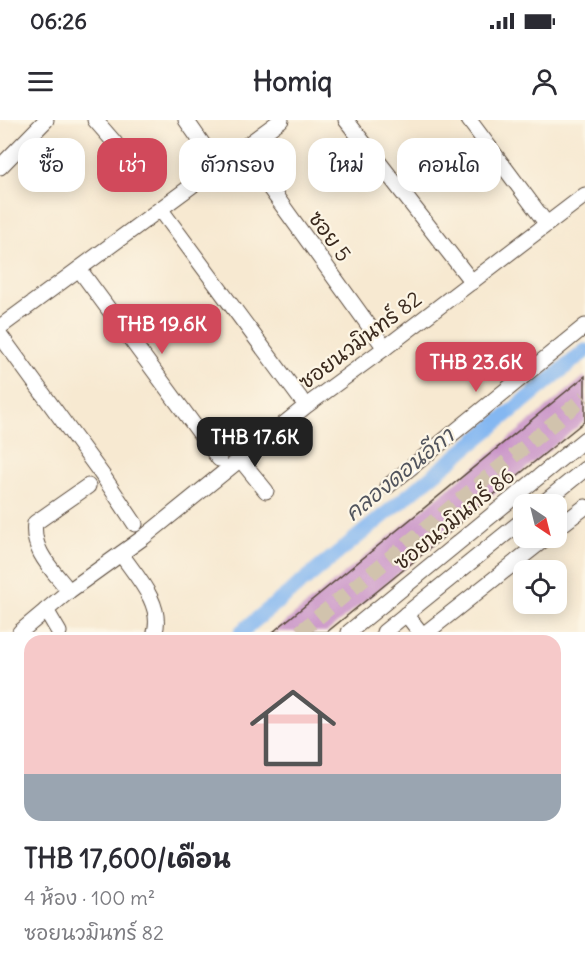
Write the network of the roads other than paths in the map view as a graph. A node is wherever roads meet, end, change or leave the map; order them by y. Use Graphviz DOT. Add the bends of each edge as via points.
graph roads {
  1 [pos="46,120"];
  2 [pos="95,120"];
  3 [pos="186,120"];
  4 [pos="280,120"];
  5 [pos="346,120"];
  6 [pos="469,120"];
  7 [pos="111,138"];
  8 [pos="199,138"];
  9 [pos="255,138"];
  10 [pos="0,167"];
  11 [pos="184,192"];
  12 [pos="273,192"];
  13 [pos="585,195"];
  14 [pos="161,210"];
  15 [pos="543,219"];
  16 [pos="79,269"];
  17 [pos="472,282"];
  18 [pos="2,325"];
  19 [pos="585,326"];
  20 [pos="385,348"];
  21 [pos="300,398"];
  22 [pos="585,439"];
  23 [pos="219,459"];
  24 [pos="240,459"];
  25 [pos="585,469"];
  26 [pos="88,486"];
  27 [pos="388,486"];
  28 [pos="266,491"];
  29 [pos="554,494"];
  30 [pos="585,507"];
  31 [pos="567,521"];
  32 [pos="135,524"];
  33 [pos="513,528"];
  34 [pos="533,548"];
  35 [pos="121,554"];
  36 [pos="69,591"];
  37 [pos="46,610"];
  38 [pos="406,614"];
  39 [pos="20,632"];
  40 [pos="59,632"];
  41 [pos="155,632"];
  42 [pos="349,632"];
  43 [pos="384,632"];
  44 [pos="420,632"];
  45 [pos="427,632"];
  1 -- 10 [label="street"];
  2 -- 7 [label="street"];
  3 -- 8 [label="street"];
  4 -- 9 [label="street"];
  5 -- 17 [label="street"];
  6 -- 15 [label="street"];
  11 -- 14 [label="street"];
  12 -- 20 [label="street, ซอย 5"];
  13 -- 17 [label="street, ซอยนวมินทร์ 82"];
  14 -- 16 [label="street"];
  14 -- 21 [label="street"];
  16 -- 18 [label="street"];
  16 -- 23 [label="street"];
  17 -- 20 [label="street, ซอยนวมินทร์ 82"];
  18 -- 32 [label="street"];
  19 -- 27 [label="street"];
  20 -- 24 [label="street, ซอยนวมินทร์ 82"];
  22 -- 42 [label="street, ซอยนวมินทร์ 86"];
  24 -- 28 [label="street"];
  24 -- 35 [label="street, ซอยนวมินทร์ 82"];
  25 -- 29 [label="street, ซอยนวมินทร์ 86"];
  26 -- 36 [label="street" via="35,523 33,534 36,547"];
  30 -- 31 [label="street"];
  33 -- 38 [label="street, ซอยนวมินทร์ 86"];
  34 -- 45 [label="street"];
  35 -- 36 [label="street, ซอยนวมินทร์ 82"];
  35 -- 41 [label="street" via="154,604 158,615"];
  36 -- 37 [label="street, ซอยนวมินทร์ 82"];
  37 -- 39 [label="street, ซอยนวมินทร์ 82"];
  37 -- 40 [label="street"];
  38 -- 43 [label="street, ซอยนวมินทร์ 86"];
  38 -- 44 [label="street"];
}
